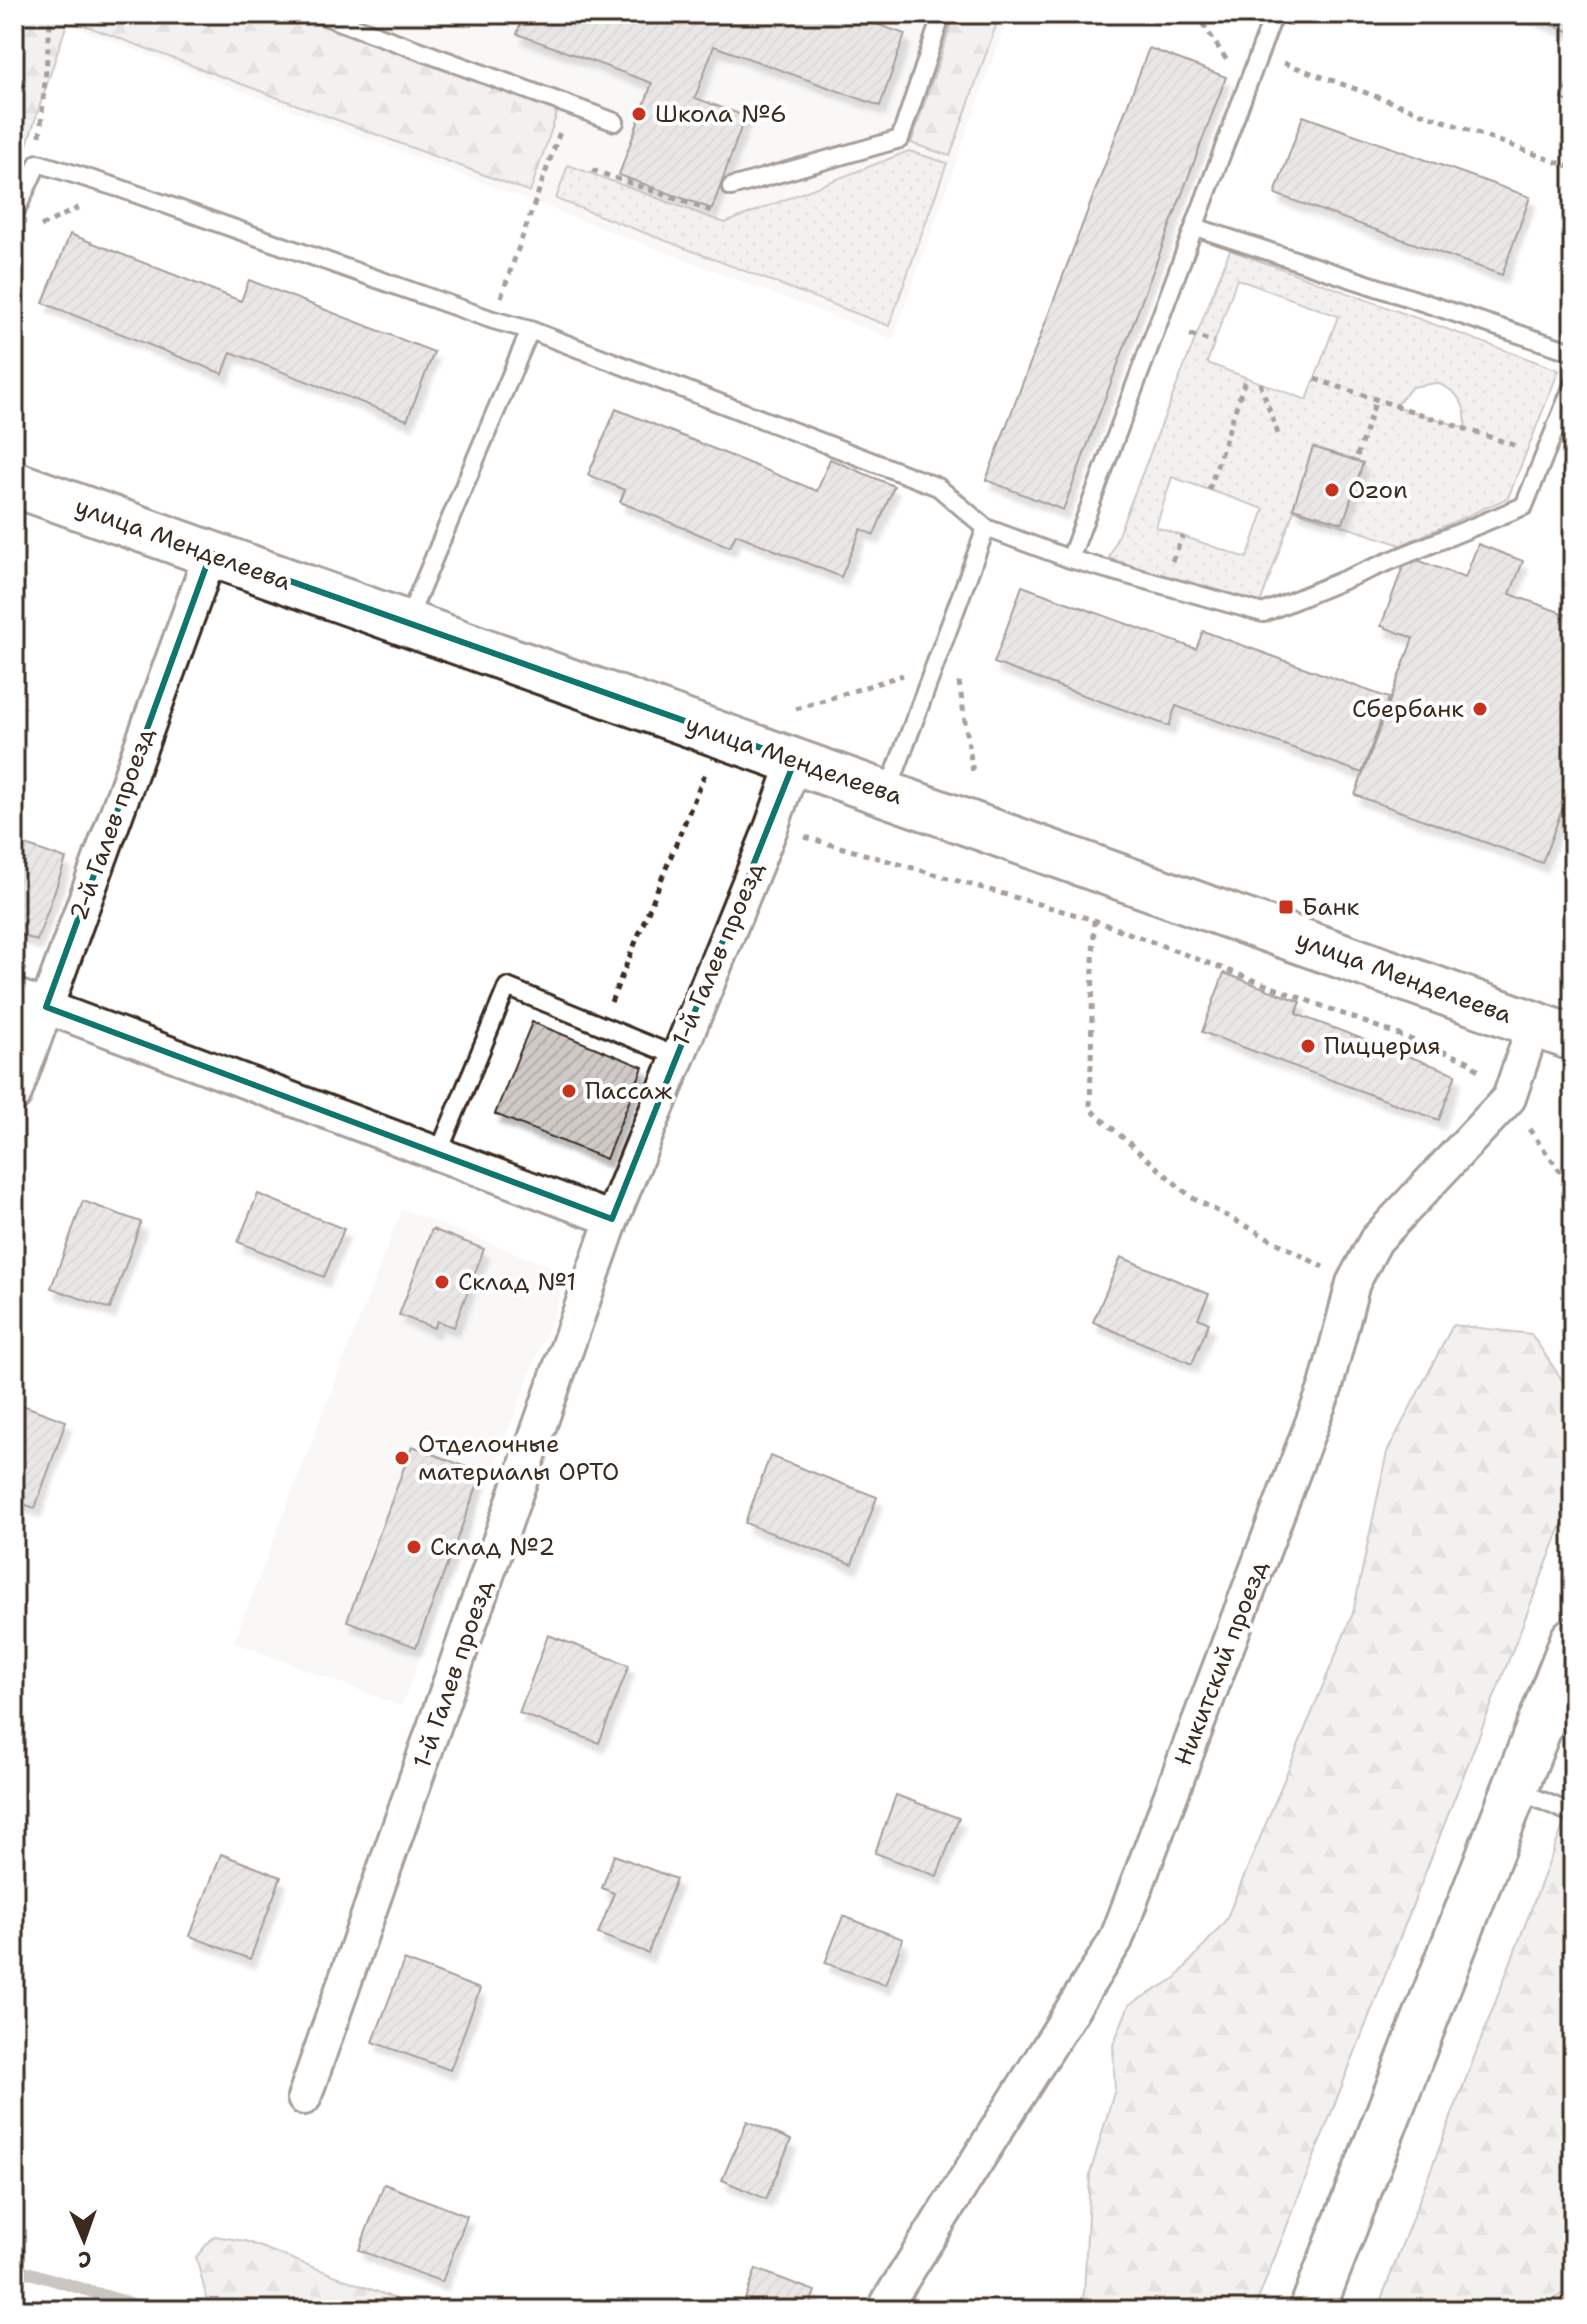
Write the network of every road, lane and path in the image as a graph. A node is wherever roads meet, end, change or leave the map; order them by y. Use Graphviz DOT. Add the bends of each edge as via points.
graph roads {
  1 [pos="51,14"];
  2 [pos="319,14"];
  3 [pos="942,14"];
  4 [pos="1196,14"];
  5 [pos="1274,14"];
  6 [pos="1259,54"];
  7 [pos="1246,89"];
  8 [pos="570,105"];
  9 [pos="615,122"];
  10 [pos="38,163"];
  11 [pos="1573,168"];
  12 [pos="592,170"];
  13 [pos="731,187"];
  14 [pos="119,188"];
  15 [pos="14,215"];
  16 [pos="1195,227"];
  17 [pos="27,232"];
  18 [pos="493,320"];
  19 [pos="530,330"];
  20 [pos="1190,335"];
  21 [pos="1214,342"];
  22 [pos="1573,352"];
  23 [pos="1246,377"];
  24 [pos="1315,379"];
  25 [pos="1260,383"];
  26 [pos="1573,385"];
  27 [pos="1376,400"];
  28 [pos="1279,437"];
  29 [pos="1544,454"];
  30 [pos="1357,456"];
  31 [pos="14,484"];
  32 [pos="1209,490"];
  33 [pos="986,528"];
  34 [pos="211,553"];
  35 [pos="1070,559"];
  36 [pos="406,625"];
  37 [pos="949,626"];
  38 [pos="935,665"];
  39 [pos="796,709"];
  40 [pos="795,760"];
  41 [pos="707,770"];
  42 [pos="973,773"];
  43 [pos="887,793"];
  44 [pos="771,828"];
  45 [pos="1094,920"];
  46 [pos="14,995"];
  47 [pos="46,1007"];
  48 [pos="601,1025"];
  49 [pos="1554,1031"];
  50 [pos="676,1056"];
  51 [pos="14,1096"];
  52 [pos="1509,1098"];
  53 [pos="438,1154"];
  54 [pos="1573,1189"];
  55 [pos="612,1219"];
  56 [pos="1353,1283"];
  57 [pos="1573,1640"];
  58 [pos="1514,1788"];
  59 [pos="1573,1814"];
  60 [pos="304,2098"];
  61 [pos="888,2302"];
  62 [pos="1312,2310"];
  1 -- 10 [label="path"];
  2 -- 8 [label="lane"];
  3 -- 13 [label="lane" via="900,139"];
  4 -- 7 [label="path"];
  5 -- 6 [label="lane"];
  6 -- 7 [label="lane"];
  6 -- 11 [label="path"];
  7 -- 16 [label="lane"];
  8 -- 9 [label="lane"];
  8 -- 18 [label="path"];
  10 -- 14 [label="lane"];
  10 -- 15 [label="lane"];
  12 -- 13 [label="path" via="716,214"];
  14 -- 17 [label="path"];
  14 -- 18 [label="lane"];
  16 -- 22 [label="lane"];
  16 -- 35 [label="lane"];
  18 -- 19 [label="lane"];
  19 -- 33 [label="lane" via="938,487"];
  19 -- 36 [label="lane"];
  20 -- 21 [label="path"];
  23 -- 32 [label="path"];
  24 -- 27 [label="path"];
  25 -- 28 [label="path"];
  26 -- 29 [label="lane"];
  27 -- 29 [label="path"];
  27 -- 30 [label="path"];
  29 -- 35 [label="lane" via="1524,506 1263,613"];
  31 -- 34 [label="main road, улица Менделеева"];
  33 -- 35 [label="lane"];
  33 -- 37 [label="lane"];
  34 -- 36 [label="main road, улица Менделеева"];
  34 -- 47 [label="street, 2-й Галев проезд"];
  36 -- 40 [label="main road, улица Менделеева"];
  37 -- 38 [label="lane"];
  37 -- 42 [label="path"];
  38 -- 39 [label="path"];
  38 -- 43 [label="lane"];
  40 -- 43 [label="main road, улица Менделеева"];
  40 -- 44 [label="street, 1-й Галев проезд"];
  41 -- 48 [label="path"];
  43 -- 49 [label="main road, улица Менделеева"];
  44 -- 45 [label="path"];
  44 -- 50 [label="street, 1-й Галев проезд"];
  45 -- 52 [label="path" via="1468,1061"];
  45 -- 56 [label="path" via="1090,1109 1191,1197"];
  46 -- 47 [label="street"];
  47 -- 51 [label="street, 2-й Галев проезд"];
  47 -- 53 [label="street"];
  48 -- 50 [label="lane"];
  48 -- 53 [label="lane" via="507,987"];
  49 -- 52 [label="street, Никитский проезд"];
  50 -- 55 [label="street, 1-й Галев проезд"];
  52 -- 54 [label="path"];
  52 -- 56 [label="street, Никитский проезд" via="1376,1240"];
  53 -- 55 [label="street"];
  55 -- 60 [label="street, 1-й Галев проезд"];
  56 -- 61 [label="street, Никитский проезд" via="1326,1386 1116,1940"];
  57 -- 58 [label="main road"];
  58 -- 59 [label="lane"];
  58 -- 62 [label="main road"];
}
